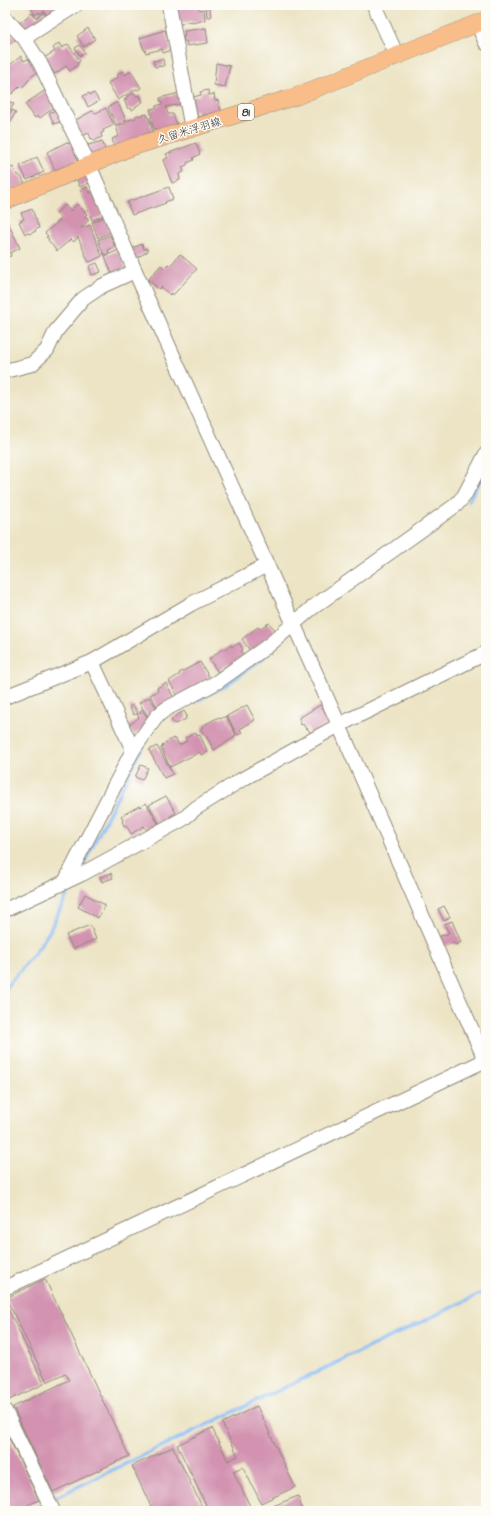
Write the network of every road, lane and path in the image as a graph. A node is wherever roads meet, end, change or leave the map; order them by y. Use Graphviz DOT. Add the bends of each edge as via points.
graph roads {
  1 [pos="76,5"];
  2 [pos="169,5"];
  3 [pos="374,5"];
  4 [pos="5,18"];
  5 [pos="481,21"];
  6 [pos="24,38"];
  7 [pos="486,43"];
  8 [pos="398,56"];
  9 [pos="192,129"];
  10 [pos="89,165"];
  11 [pos="5,201"];
  12 [pos="134,271"];
  13 [pos="5,372"];
  14 [pos="486,454"];
  15 [pos="267,565"];
  16 [pos="295,629"];
  17 [pos="486,653"];
  18 [pos="92,662"];
  19 [pos="5,697"];
  20 [pos="339,725"];
  21 [pos="133,750"];
  22 [pos="73,879"];
  23 [pos="5,910"];
  24 [pos="486,1061"];
  25 [pos="5,1288"];
  26 [pos="5,1411"];
  27 [pos="50,1505"];
  1 -- 6 [label="street"];
  2 -- 9 [label="street"];
  3 -- 8 [label="street"];
  4 -- 6 [label="street"];
  5 -- 7 [label="street"];
  5 -- 8 [label="main road, 久留米浮羽線 / 81"];
  6 -- 10 [label="street" via="40,63"];
  8 -- 9 [label="main road, 久留米浮羽線 / 81" via="298,96"];
  9 -- 10 [label="main road, 久留米浮羽線 / 81" via="128,148"];
  10 -- 11 [label="main road, 久留米浮羽線 / 81"];
  10 -- 12 [label="street"];
  12 -- 13 [label="street" via="102,286 83,299 56,331 47,350 32,364"];
  12 -- 15 [label="street"];
  14 -- 16 [label="street" via="464,496 456,505 312,608"];
  15 -- 16 [label="street"];
  15 -- 18 [label="street" via="191,604"];
  16 -- 20 [label="street"];
  16 -- 21 [label="street" via="217,682 166,709 157,716"];
  17 -- 20 [label="street"];
  18 -- 19 [label="street"];
  18 -- 21 [label="street"];
  20 -- 22 [label="street" via="241,780 183,819"];
  20 -- 24 [label="street"];
  21 -- 22 [label="street"];
  22 -- 23 [label="street"];
  24 -- 25 [label="street"];
  26 -- 27 [label="street"];
}
